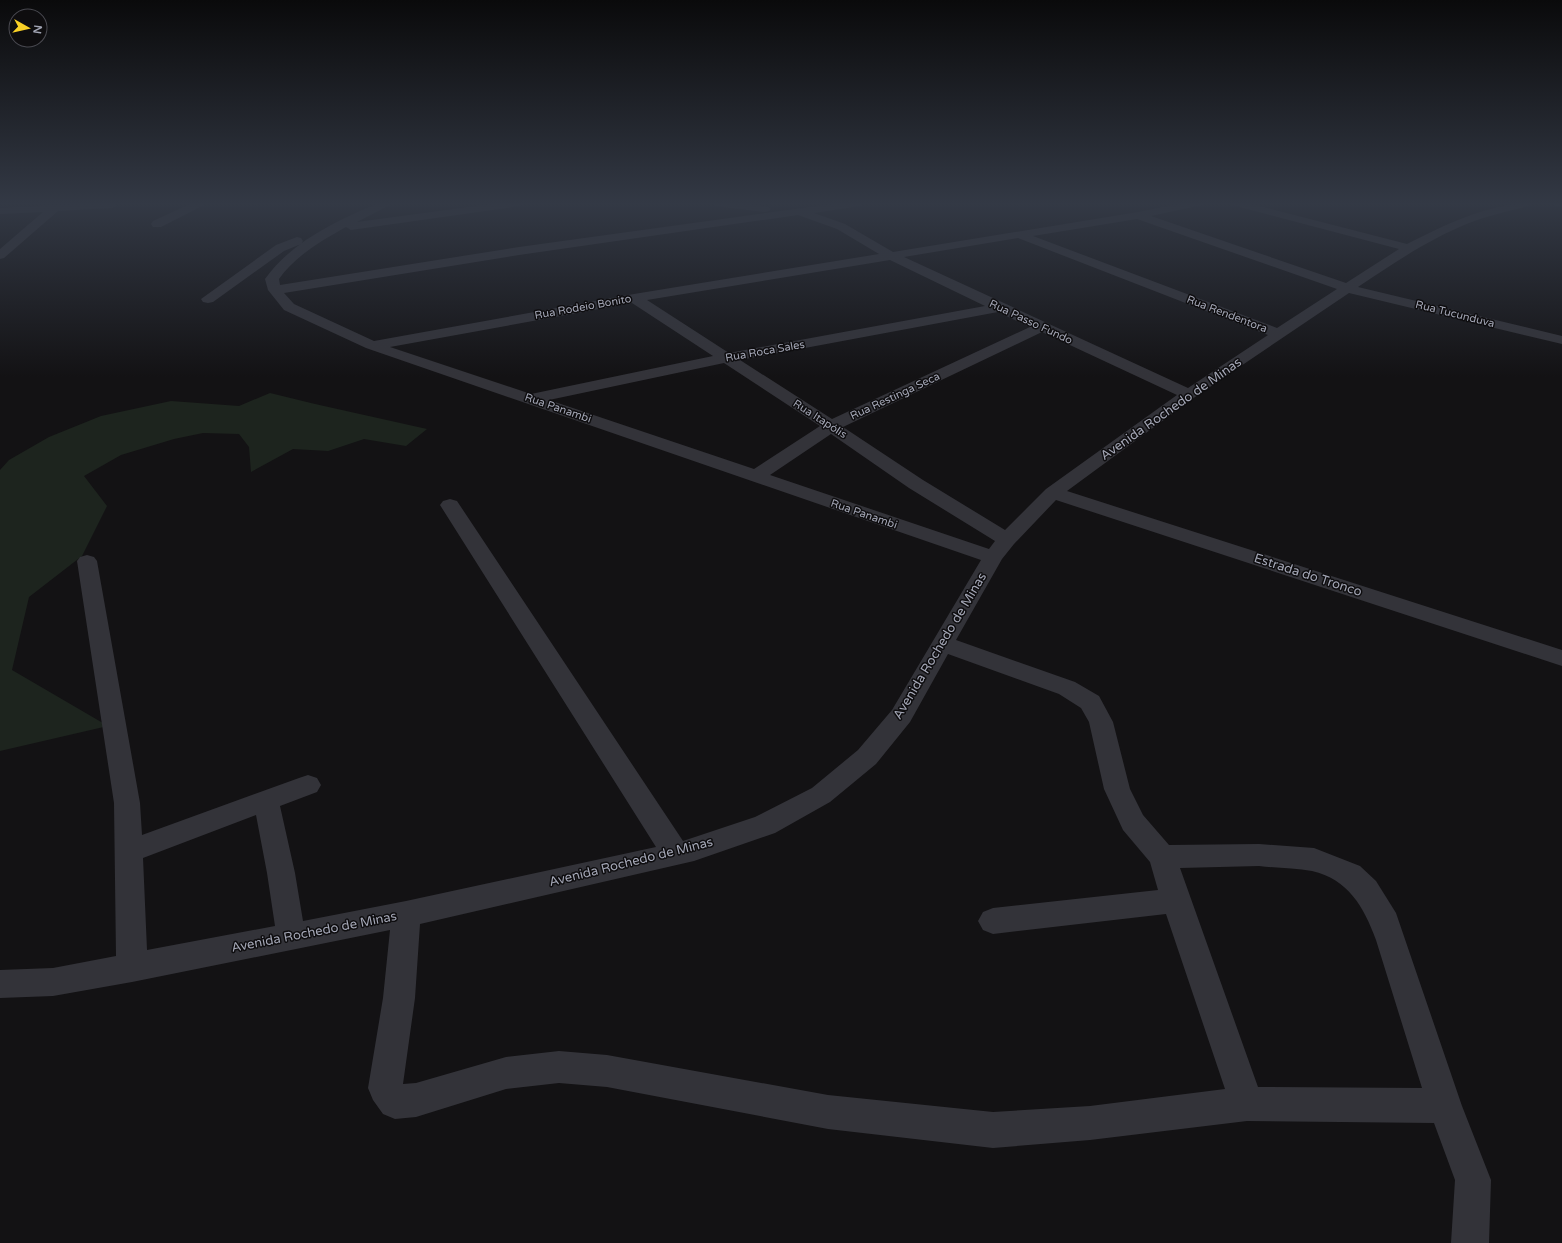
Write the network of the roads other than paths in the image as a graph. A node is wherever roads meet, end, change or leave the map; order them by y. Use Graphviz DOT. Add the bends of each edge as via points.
graph roads {
  1 [pos="262,261"];
  2 [pos="285,261"];
  3 [pos="461,261"];
  4 [pos="853,261"];
  5 [pos="902,261"];
  6 [pos="1088,261"];
  7 [pos="1267,261"];
  8 [pos="1389,261"];
  9 [pos="1347,288"];
  10 [pos="275,290"];
  11 [pos="634,298"];
  12 [pos="208,299"];
  13 [pos="1000,308"];
  14 [pos="1041,327"];
  15 [pos="1279,334"];
  16 [pos="1562,340"];
  17 [pos="371,345"];
  18 [pos="726,358"];
  19 [pos="1189,394"];
  20 [pos="532,399"];
  21 [pos="831,426"];
  22 [pos="756,476"];
  23 [pos="1053,493"];
  24 [pos="450,505"];
  25 [pos="1000,548"];
  26 [pos="87,561"];
  27 [pos="943,644"];
  28 [pos="1562,658"];
  29 [pos="308,785"];
  30 [pos="266,801"];
  31 [pos="128,852"];
  32 [pos="676,854"];
  33 [pos="1162,857"];
  34 [pos="1176,900"];
  35 [pos="406,914"];
  36 [pos="993,921"];
  37 [pos="291,936"];
  38 [pos="132,968"];
  39 [pos="0,984"];
  40 [pos="1247,1104"];
  41 [pos="1445,1106"];
  42 [pos="1470,1243"];
  1 -- 12 [label="street"];
  2 -- 10 [label="street" via="272,278"];
  3 -- 10 [label="street"];
  4 -- 11 [label="street, Rua Rodeio Bonito"];
  5 -- 13 [label="street, Rua Passo Fundo"];
  6 -- 15 [label="street, Rua Rendentora"];
  7 -- 9 [label="street, Rua Tucunduva"];
  8 -- 9 [label="street, Avenida Rochedo de Minas"];
  9 -- 15 [label="street, Avenida Rochedo de Minas"];
  9 -- 16 [label="street, Rua Tucunduva"];
  10 -- 17 [label="street, Rua Panambi" via="289,307"];
  11 -- 17 [label="street, Rua Rodeio Bonito"];
  11 -- 18 [label="street, Rua Itapólis"];
  13 -- 14 [label="street, Rua Passo Fundo"];
  13 -- 18 [label="street, Rua Roca Sales"];
  14 -- 19 [label="street, Rua Passo Fundo"];
  14 -- 21 [label="street, Rua Restinga Seca"];
  15 -- 19 [label="street, Avenida Rochedo de Minas"];
  17 -- 20 [label="street, Rua Panambi"];
  18 -- 20 [label="street, Rua Roca Sales"];
  18 -- 21 [label="street, Rua Itapólis"];
  19 -- 23 [label="street, Avenida Rochedo de Minas"];
  20 -- 22 [label="street, Rua Panambi"];
  21 -- 22 [label="street, Rua Restinga Seca"];
  21 -- 25 [label="street, Rua Itapólis" via="916,484"];
  22 -- 25 [label="street, Rua Panambi"];
  23 -- 25 [label="street, Avenida Rochedo de Minas"];
  23 -- 28 [label="street, Estrada do Tronco"];
  24 -- 32 [label="street"];
  25 -- 27 [label="street, Avenida Rochedo de Minas"];
  26 -- 31 [label="street" via="127,803"];
  27 -- 32 [label="street, Avenida Rochedo de Minas" via="901,716 866,758 821,795 765,825"];
  27 -- 33 [label="street" via="1067,688 1090,702 1100,722 1117,789 1133,822"];
  29 -- 30 [label="street"];
  30 -- 31 [label="street"];
  30 -- 37 [label="street" via="282,873"];
  31 -- 38 [label="street"];
  32 -- 35 [label="street, Avenida Rochedo de Minas"];
  33 -- 34 [label="street"];
  33 -- 41 [label="street" via="1275,856 1314,860 1350,874 1366,890 1381,913"];
  34 -- 36 [label="street"];
  34 -- 40 [label="street"];
  35 -- 37 [label="street, Avenida Rochedo de Minas"];
  35 -- 40 [label="street" via="399,998 385,1088 395,1102 416,1100 506,1073 559,1067 607,1071 828,1112 993,1130 1090,1124"];
  37 -- 38 [label="street, Avenida Rochedo de Minas"];
  38 -- 39 [label="street, Avenida Rochedo de Minas" via="53,982"];
  40 -- 41 [label="street"];
  41 -- 42 [label="street" via="1473,1180"];
}
